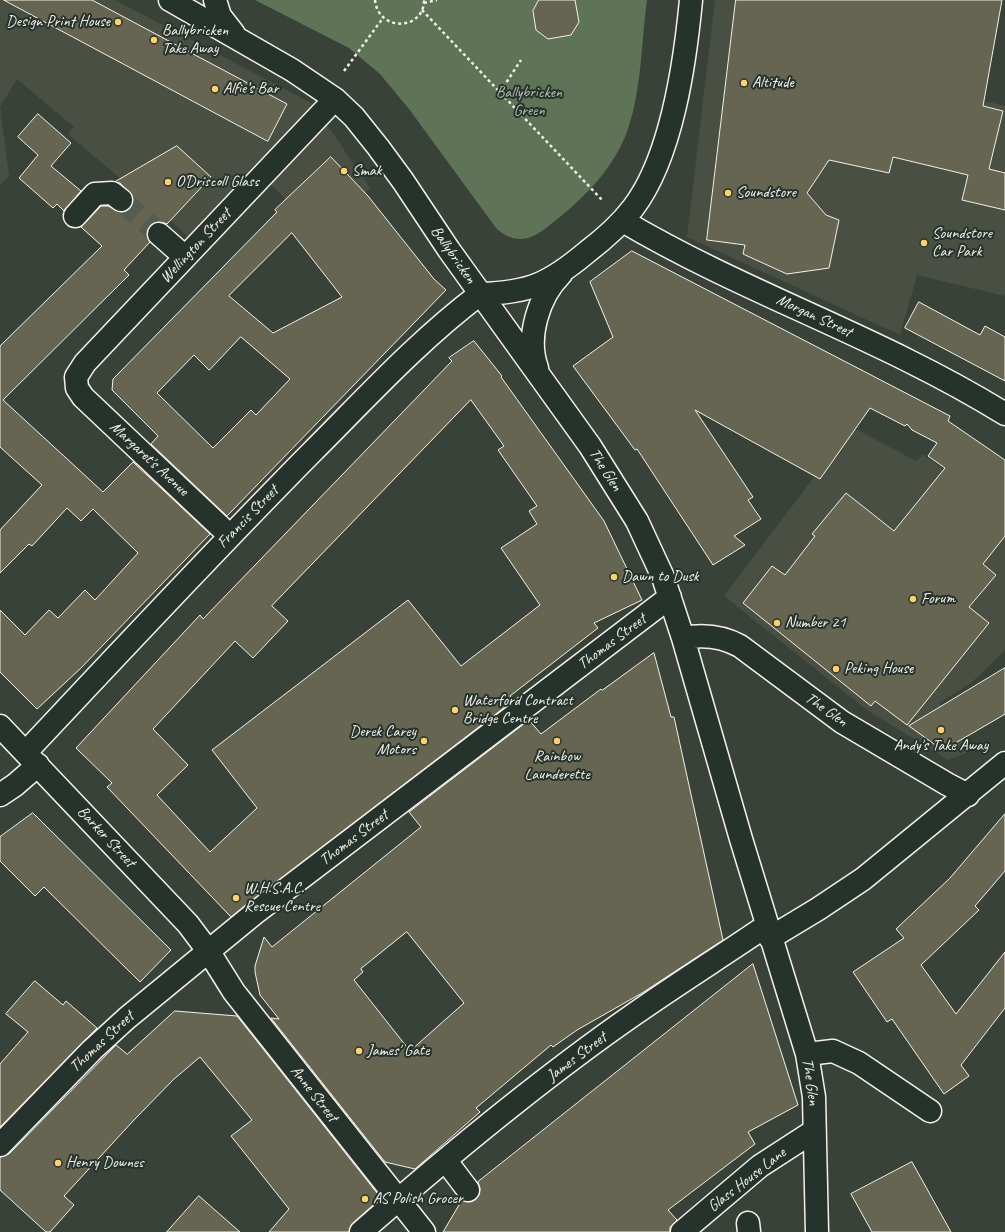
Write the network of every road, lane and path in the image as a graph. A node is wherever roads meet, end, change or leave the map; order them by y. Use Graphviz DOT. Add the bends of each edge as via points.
graph roads {
  1 [pos="170,0"];
  2 [pos="215,0"];
  3 [pos="375,0"];
  4 [pos="437,0"];
  5 [pos="691,0"];
  6 [pos="424,1"];
  7 [pos="422,10"];
  8 [pos="383,18"];
  9 [pos="244,43"];
  10 [pos="521,60"];
  11 [pos="500,92"];
  12 [pos="331,96"];
  13 [pos="121,200"];
  14 [pos="75,216"];
  15 [pos="623,220"];
  16 [pos="159,234"];
  17 [pos="185,257"];
  18 [pos="565,271"];
  19 [pos="480,294"];
  20 [pos="540,376"];
  21 [pos="76,377"];
  22 [pos="1005,414"];
  23 [pos="229,535"];
  24 [pos="670,598"];
  25 [pos="684,638"];
  26 [pos="0,726"];
  27 [pos="32,758"];
  28 [pos="1005,763"];
  29 [pos="0,795"];
  30 [pos="968,795"];
  31 [pos="768,932"];
  32 [pos="209,952"];
  33 [pos="807,1054"];
  34 [pos="930,1111"];
  35 [pos="814,1131"];
  36 [pos="0,1146"];
  37 [pos="446,1161"];
  38 [pos="468,1190"];
  39 [pos="398,1200"];
  40 [pos="362,1232"];
  41 [pos="424,1232"];
  42 [pos="682,1232"];
  43 [pos="817,1232"];
  1 -- 9 [label="street, Ballybricken"];
  2 -- 9 [label="street, Ballybricken" via="224,23"];
  3 -- 8 [label="path"];
  4 -- 6 [label="path"];
  5 -- 15 [label="street, Ballybricken" via="677,95 663,145 642,195"];
  6 -- 7 [label="path"];
  7 -- 8 [label="path" via="418,16 405,24 390,22"];
  7 -- 11 [label="path"];
  8 -- 12 [label="path"];
  9 -- 12 [label="street, Ballybricken"];
  10 -- 11 [label="path"];
  11 -- 15 [label="path"];
  12 -- 17 [label="street, Wellington Street"];
  12 -- 19 [label="street, Ballybricken" via="378,146"];
  13 -- 14 [label="street" via="112,193 95,194"];
  15 -- 18 [label="street, Ballybricken"];
  15 -- 22 [label="street, Morgan Street" via="678,252 922,368"];
  16 -- 17 [label="street"];
  17 -- 21 [label="street, Wellington Street" via="85,363"];
  18 -- 19 [label="street, Ballybricken" via="528,289"];
  18 -- 20 [label="street, The Glen" via="550,288 535,325 532,346"];
  19 -- 20 [label="street, The Glen"];
  19 -- 23 [label="street, Francis Street" via="416,347"];
  20 -- 24 [label="street, The Glen" via="625,501 647,540"];
  21 -- 23 [label="street, Margaret's Avenue" via="77,388 83,397"];
  23 -- 27 [label="street, Francis Street"];
  24 -- 25 [label="street, The Glen"];
  24 -- 32 [label="street, Thomas Street" via="261,908"];
  25 -- 30 [label="street, The Glen" via="709,636 740,646 842,722"];
  25 -- 31 [label="street, The Glen"];
  26 -- 27 [label="street, Barker Street"];
  27 -- 29 [label="street, Francis Street" via="15,785"];
  27 -- 32 [label="street, Barker Street" via="188,924"];
  28 -- 30 [label="street"];
  30 -- 31 [label="street" via="863,879 818,909"];
  31 -- 33 [label="street, The Glen"];
  31 -- 37 [label="street, James Street" via="633,1015"];
  32 -- 36 [label="street, Thomas Street" via="127,1018 92,1050"];
  32 -- 39 [label="street, Anne Street" via="234,992"];
  33 -- 34 [label="street" via="833,1051 859,1063"];
  33 -- 35 [label="street, The Glen" via="813,1085"];
  35 -- 42 [label="street, Glass House Lane" via="760,1166"];
  35 -- 43 [label="street, The Glen"];
  37 -- 38 [label="street"];
  37 -- 39 [label="street, James Street"];
  39 -- 40 [label="street, James Street"];
  39 -- 41 [label="street, Anne Street"];
}
